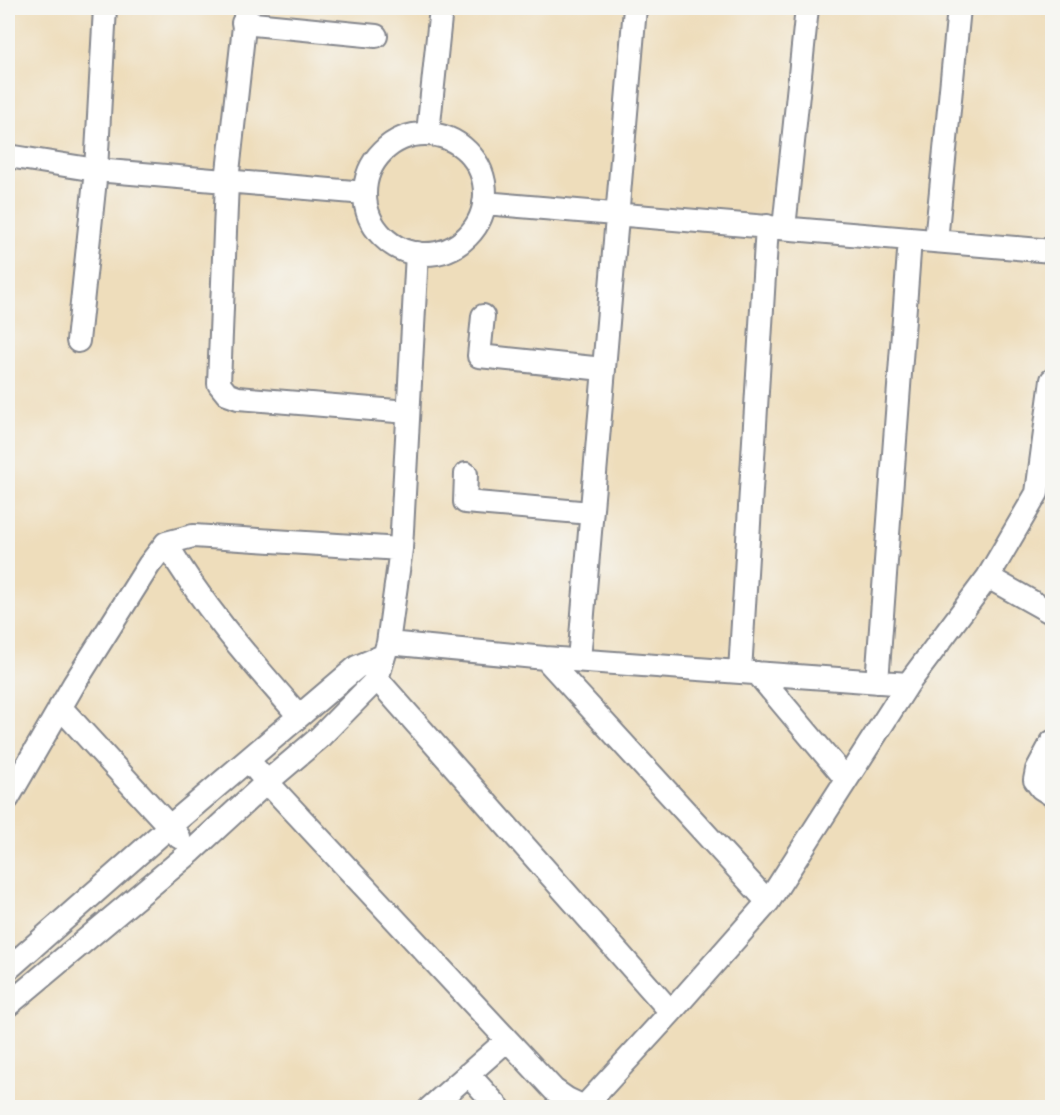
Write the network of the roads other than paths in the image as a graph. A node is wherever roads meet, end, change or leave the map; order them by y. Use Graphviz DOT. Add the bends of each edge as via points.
graph roads {
  1 [pos="105,8"];
  2 [pos="441,8"];
  3 [pos="635,8"];
  4 [pos="807,8"];
  5 [pos="959,8"];
  6 [pos="244,16"];
  7 [pos="376,36"];
  8 [pos="428,133"];
  9 [pos="8,156"];
  10 [pos="96,170"];
  11 [pos="227,181"];
  12 [pos="365,193"];
  13 [pos="484,203"];
  14 [pos="616,214"];
  15 [pos="775,227"];
  16 [pos="910,239"];
  17 [pos="936,241"];
  18 [pos="1053,251"];
  19 [pos="417,253"];
  20 [pos="483,316"];
  21 [pos="78,341"];
  22 [pos="603,369"];
  23 [pos="1053,380"];
  24 [pos="408,412"];
  25 [pos="466,474"];
  26 [pos="591,513"];
  27 [pos="166,543"];
  28 [pos="401,549"];
  29 [pos="988,577"];
  30 [pos="1053,613"];
  31 [pos="385,650"];
  32 [pos="545,657"];
  33 [pos="579,660"];
  34 [pos="748,672"];
  35 [pos="378,679"];
  36 [pos="877,681"];
  37 [pos="908,684"];
  38 [pos="60,707"];
  39 [pos="300,716"];
  40 [pos="1053,742"];
  41 [pos="248,760"];
  42 [pos="846,779"];
  43 [pos="267,783"];
  44 [pos="1053,795"];
  45 [pos="8,798"];
  46 [pos="169,827"];
  47 [pos="192,851"];
  48 [pos="768,902"];
  49 [pos="8,969"];
  50 [pos="8,1005"];
  51 [pos="671,1012"];
  52 [pos="507,1040"];
  53 [pos="468,1074"];
  54 [pos="430,1107"];
  55 [pos="499,1107"];
  56 [pos="583,1107"];
  1 -- 10 [label="street"];
  2 -- 8 [label="street"];
  3 -- 14 [label="street"];
  4 -- 15 [label="street"];
  5 -- 17 [label="street"];
  6 -- 7 [label="street"];
  6 -- 11 [label="street"];
  8 -- 12 [label="street" via="405,137 384,149 370,168"];
  8 -- 13 [label="street" via="451,140 470,154 482,174"];
  9 -- 10 [label="street"];
  10 -- 11 [label="street"];
  10 -- 21 [label="street"];
  11 -- 12 [label="street"];
  11 -- 24 [label="street" via="219,384 227,394 238,398"];
  12 -- 19 [label="street" via="367,214 379,234 398,248"];
  13 -- 14 [label="street"];
  13 -- 19 [label="street" via="479,220 465,239 444,251"];
  14 -- 15 [label="street"];
  14 -- 22 [label="street"];
  15 -- 16 [label="street"];
  15 -- 34 [label="street"];
  16 -- 17 [label="street"];
  16 -- 36 [label="street"];
  17 -- 18 [label="street"];
  19 -- 24 [label="street"];
  20 -- 22 [label="street" via="479,356"];
  22 -- 26 [label="street"];
  23 -- 29 [label="street" via="1037,493"];
  24 -- 28 [label="street"];
  25 -- 26 [label="street" via="465,502"];
  26 -- 33 [label="street"];
  27 -- 28 [label="street" via="193,536"];
  27 -- 38 [label="street"];
  27 -- 39 [label="street" via="229,635"];
  28 -- 31 [label="street"];
  29 -- 30 [label="street"];
  29 -- 37 [label="street"];
  31 -- 32 [label="street"];
  31 -- 35 [label="street"];
  31 -- 39 [label="street" via="357,667"];
  32 -- 33 [label="street"];
  32 -- 48 [label="street"];
  33 -- 34 [label="street"];
  34 -- 36 [label="street"];
  34 -- 42 [label="street"];
  35 -- 43 [label="street"];
  35 -- 51 [label="street"];
  36 -- 37 [label="street"];
  37 -- 42 [label="street"];
  38 -- 45 [label="street"];
  38 -- 46 [label="street"];
  39 -- 41 [label="street"];
  40 -- 44 [label="street" via="1035,780 1041,789"];
  41 -- 43 [label="street"];
  41 -- 46 [label="street"];
  42 -- 48 [label="street"];
  43 -- 47 [label="street"];
  43 -- 52 [label="street"];
  46 -- 47 [label="street"];
  46 -- 49 [label="street"];
  47 -- 50 [label="street"];
  48 -- 51 [label="street"];
  51 -- 56 [label="street"];
  52 -- 53 [label="street"];
  52 -- 56 [label="street" via="554,1090"];
  53 -- 54 [label="street"];
  53 -- 55 [label="street"];
}
